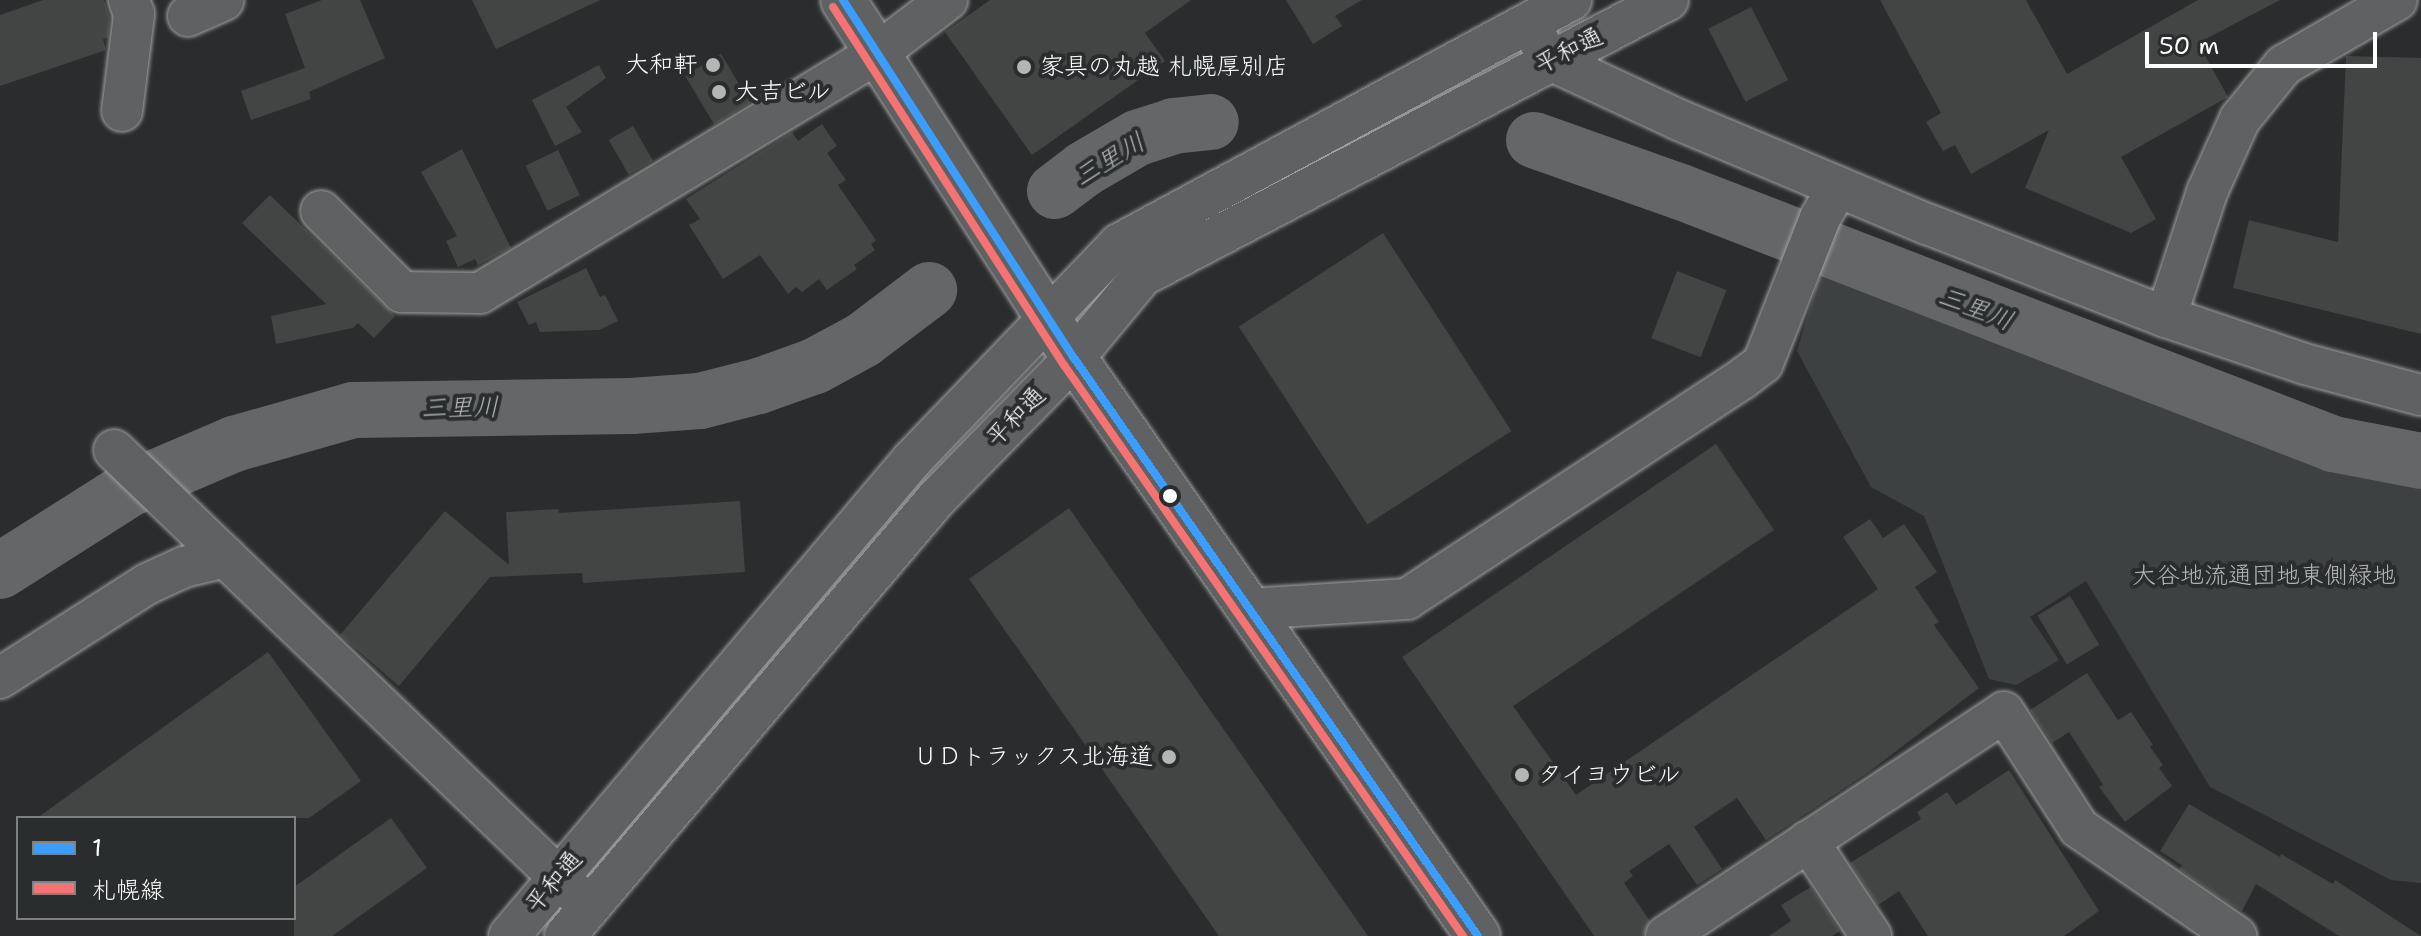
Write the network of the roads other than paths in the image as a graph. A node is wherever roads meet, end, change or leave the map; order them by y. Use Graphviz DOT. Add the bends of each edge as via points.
graph roads {
  1 [pos="129,0"];
  2 [pos="224,0"];
  3 [pos="843,0"];
  4 [pos="947,0"];
  5 [pos="1571,0"];
  6 [pos="1668,0"];
  7 [pos="2397,0"];
  8 [pos="188,16"];
  9 [pos="1528,23"];
  10 [pos="879,52"];
  11 [pos="1550,60"];
  12 [pos="122,111"];
  13 [pos="1829,203"];
  14 [pos="321,211"];
  15 [pos="2166,317"];
  16 [pos="1049,320"];
  17 [pos="1074,358"];
  18 [pos="2421,395"];
  19 [pos="120,456"];
  20 [pos="226,557"];
  21 [pos="1248,609"];
  22 [pos="0,678"];
  23 [pos="1808,841"];
  24 [pos="559,877"];
  25 [pos="578,922"];
  26 [pos="2188,922"];
  27 [pos="509,936"];
  28 [pos="1478,936"];
  29 [pos="1666,936"];
  30 [pos="1871,936"];
  31 [pos="2236,936"];
  1 -- 12 [label="street" via="134,14"];
  2 -- 8 [label="street"];
  3 -- 10 [label="highway"];
  4 -- 10 [label="street"];
  5 -- 9 [label="street, 平和通"];
  6 -- 11 [label="street, 平和通"];
  7 -- 15 [label="street" via="2284,65 2240,119 2207,192"];
  9 -- 11 [label="street"];
  9 -- 16 [label="street, 平和通" via="1119,244"];
  10 -- 14 [label="street" via="480,293 402,292"];
  10 -- 16 [label="highway"];
  11 -- 13 [label="street" via="1679,120"];
  11 -- 17 [label="street, 平和通" via="1142,276"];
  13 -- 15 [label="street"];
  13 -- 21 [label="street" via="1763,363 1407,599"];
  15 -- 18 [label="street" via="2305,364"];
  16 -- 17 [label="highway"];
  16 -- 24 [label="street, 平和通" via="912,460"];
  17 -- 21 [label="highway"];
  17 -- 25 [label="street, 平和通" via="937,498"];
  19 -- 20 [label="street"];
  20 -- 22 [label="street" via="184,567 147,584"];
  20 -- 24 [label="street"];
  21 -- 28 [label="highway"];
  23 -- 26 [label="street" via="2004,712 2079,828"];
  23 -- 29 [label="street"];
  23 -- 30 [label="street"];
  24 -- 25 [label="street"];
  24 -- 27 [label="street, 平和通"];
  26 -- 31 [label="street"];
}
